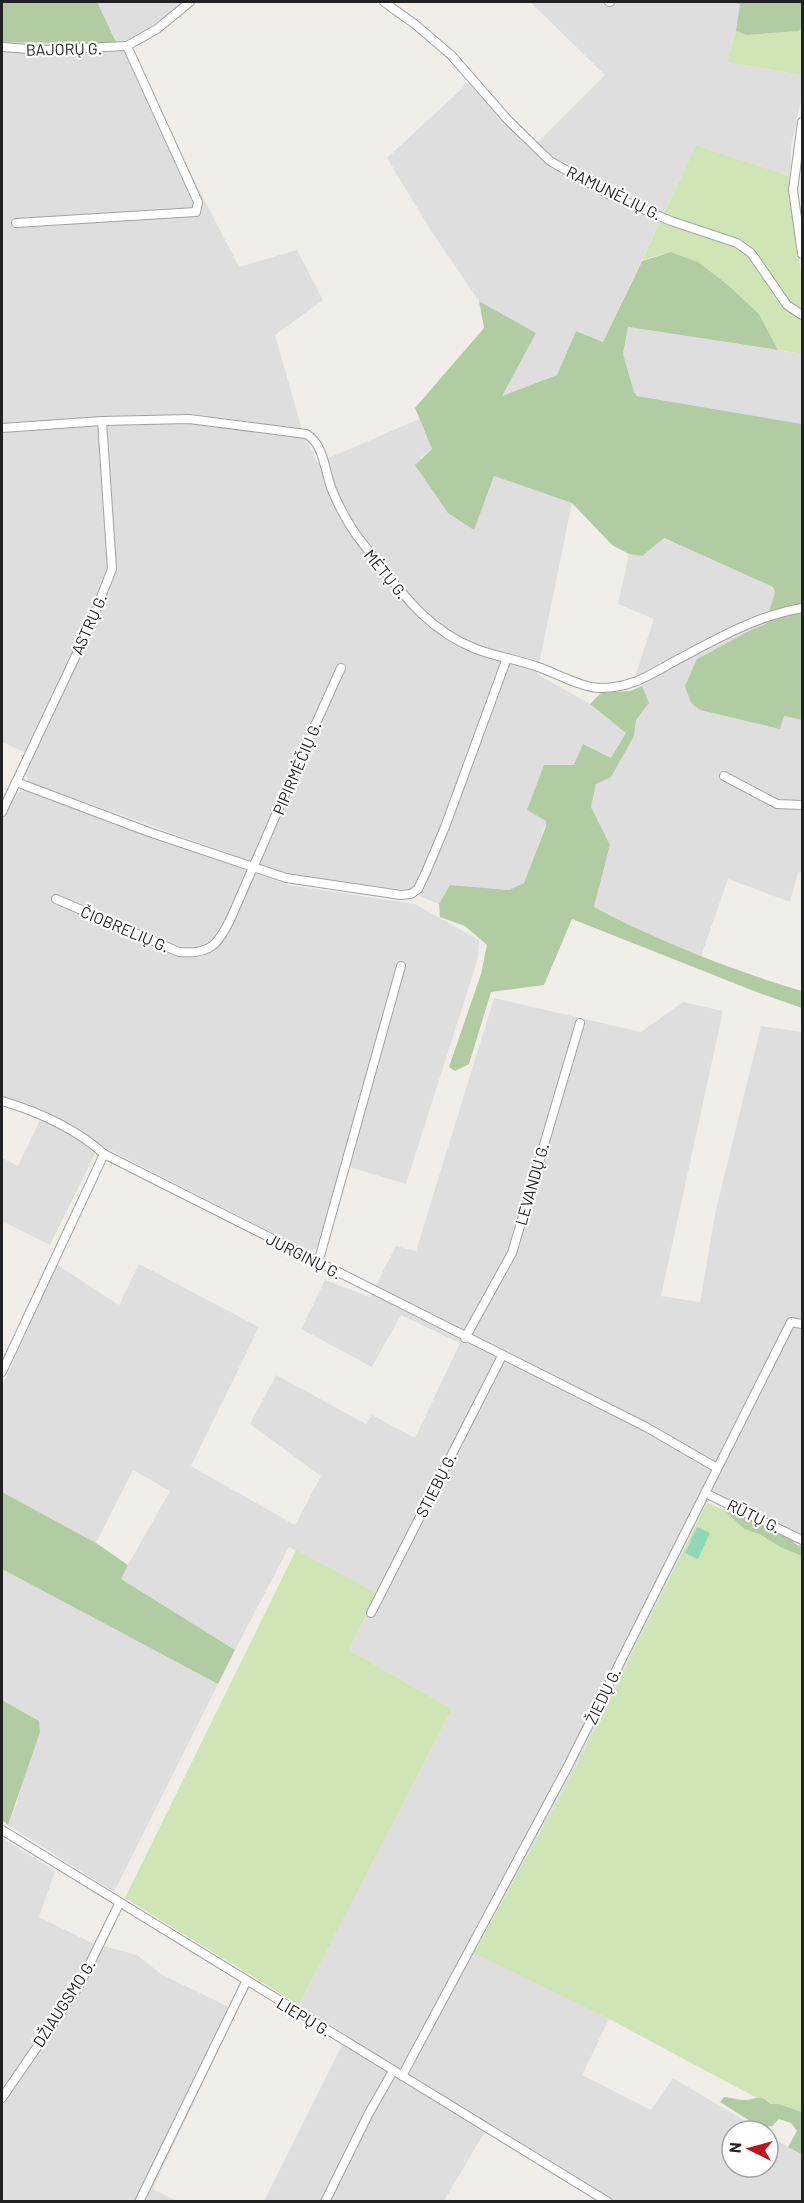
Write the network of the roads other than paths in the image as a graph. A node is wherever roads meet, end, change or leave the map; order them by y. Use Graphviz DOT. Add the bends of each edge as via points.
graph roads {
  1 [pos="190,2"];
  2 [pos="384,2"];
  3 [pos="127,46"];
  4 [pos="2,47"];
  5 [pos="802,122"];
  6 [pos="16,223"];
  7 [pos="802,254"];
  8 [pos="802,315"];
  9 [pos="102,421"];
  10 [pos="2,428"];
  11 [pos="802,608"];
  12 [pos="507,658"];
  13 [pos="342,668"];
  14 [pos="724,776"];
  15 [pos="16,782"];
  16 [pos="802,805"];
  17 [pos="2,812"];
  18 [pos="253,868"];
  19 [pos="56,898"];
  20 [pos="401,966"];
  21 [pos="580,1023"];
  22 [pos="2,1101"];
  23 [pos="104,1155"];
  24 [pos="318,1263"];
  25 [pos="802,1324"];
  26 [pos="465,1338"];
  27 [pos="502,1356"];
  28 [pos="2,1372"];
  29 [pos="717,1468"];
  30 [pos="705,1493"];
  31 [pos="802,1540"];
  32 [pos="371,1613"];
  33 [pos="2,1830"];
  34 [pos="119,1904"];
  35 [pos="246,1982"];
  36 [pos="393,2071"];
  37 [pos="402,2076"];
  38 [pos="2,2098"];
  39 [pos="139,2202"];
  40 [pos="325,2202"];
  41 [pos="608,2202"];
  1 -- 3 [label="street" via="157,29"];
  2 -- 8 [label="street, RAMUNĖLIŲ G." via="451,56 550,162 610,195 737,243 751,253 787,305"];
  3 -- 4 [label="street, BAJORŲ G." via="42,50"];
  3 -- 6 [label="street" via="198,202 196,212"];
  5 -- 7 [label="street" via="793,190"];
  9 -- 10 [label="street, MĖTŲ G."];
  9 -- 12 [label="street, MĖTŲ G." via="189,419 312,437 332,490 357,537 413,607 463,644"];
  9 -- 15 [label="street, ASTRŲ G." via="112,569 88,630"];
  11 -- 12 [label="street, MĖTŲ G." via="759,618 640,680 613,688 583,686"];
  12 -- 18 [label="street" via="446,827 418,889 401,895 286,878"];
  13 -- 18 [label="street, PIPIRMĖČIŲ G."];
  14 -- 16 [label="street" via="777,804"];
  15 -- 17 [label="street, ASTRŲ G."];
  15 -- 18 [label="street"];
  18 -- 19 [label="street, ČIOBRELIŲ G." via="220,939 196,953 179,952"];
  20 -- 24 [label="street"];
  21 -- 26 [label="street, LEVANDŲ G." via="512,1253"];
  22 -- 23 [label="street, JURGINŲ G." via="30,1109 70,1129"];
  23 -- 24 [label="street, JURGINŲ G."];
  23 -- 28 [label="street"];
  24 -- 26 [label="street, JURGINŲ G."];
  25 -- 29 [label="street, ŽIEDŲ G." via="791,1322"];
  26 -- 27 [label="street, JURGINŲ G."];
  27 -- 29 [label="street, JURGINŲ G." via="646,1427"];
  27 -- 32 [label="street, STIEBŲ G."];
  29 -- 30 [label="street, ŽIEDŲ G."];
  30 -- 31 [label="street, RŪTŲ G."];
  30 -- 37 [label="street, ŽIEDŲ G." via="568,1766"];
  33 -- 34 [label="street, LIEPŲ G."];
  34 -- 35 [label="street, LIEPŲ G."];
  34 -- 38 [label="street, DŽIAUGSMO G." via="79,1986"];
  35 -- 36 [label="street, LIEPŲ G."];
  35 -- 39 [label="street"];
  36 -- 37 [label="street, LIEPŲ G."];
  36 -- 40 [label="street"];
  37 -- 41 [label="street, LIEPŲ G."];
}
